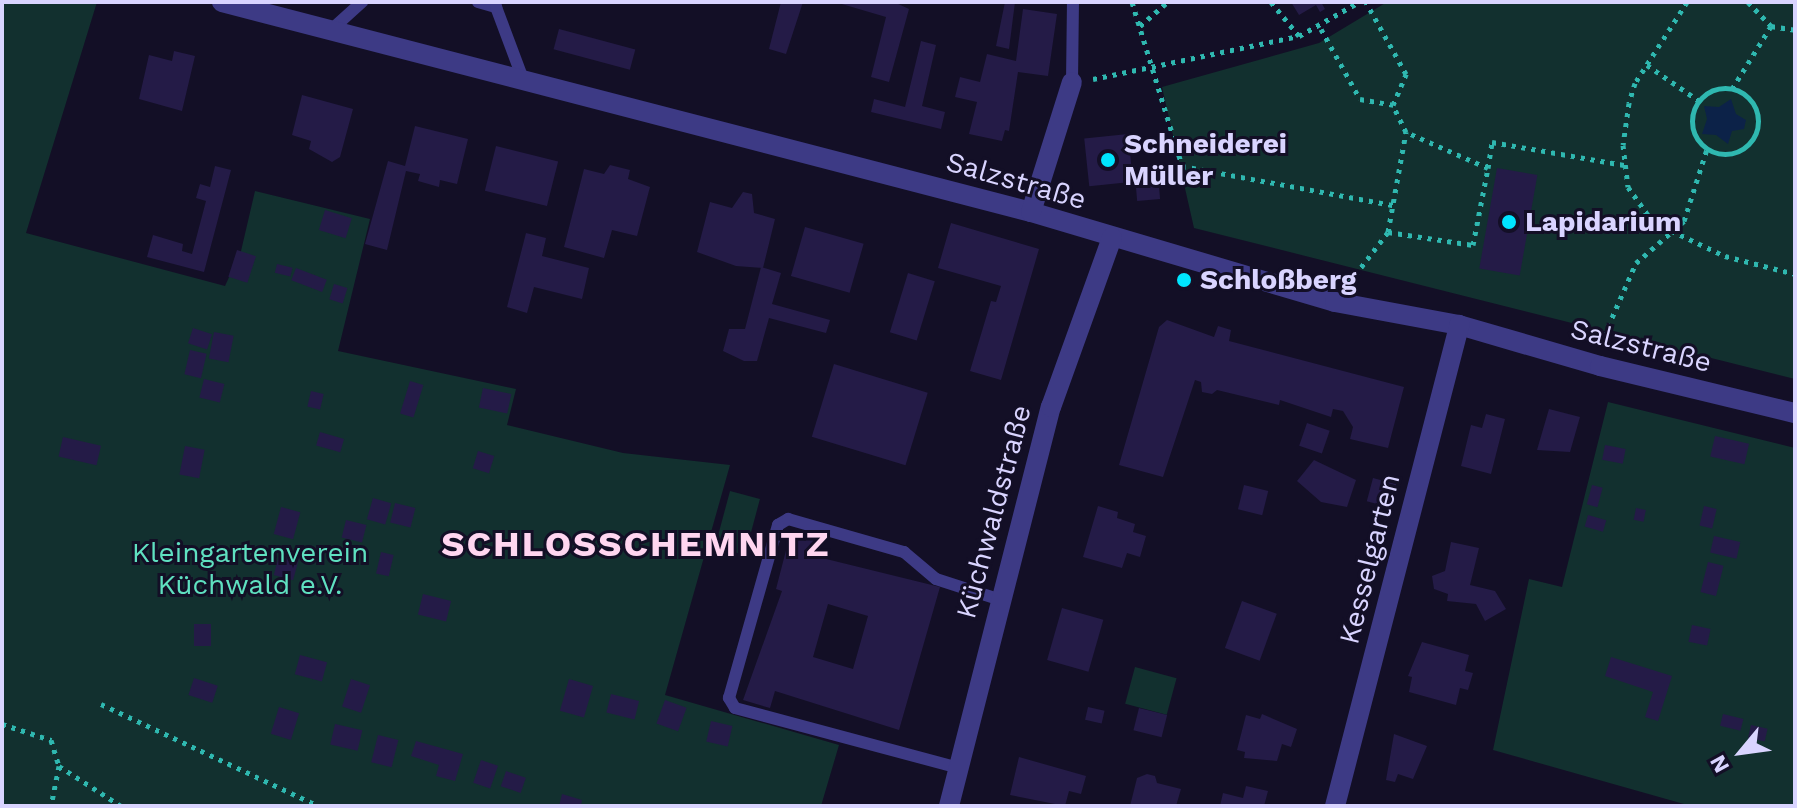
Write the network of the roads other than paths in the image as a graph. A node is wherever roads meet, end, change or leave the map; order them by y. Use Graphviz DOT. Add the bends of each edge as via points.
graph roads {
  1 [pos="222,2"];
  2 [pos="362,2"];
  3 [pos="478,2"];
  4 [pos="1073,2"];
  5 [pos="331,30"];
  6 [pos="524,82"];
  7 [pos="1072,82"];
  8 [pos="1031,212"];
  9 [pos="1112,238"];
  10 [pos="1459,325"];
  11 [pos="1795,413"];
  12 [pos="998,599"];
  13 [pos="959,768"];
  14 [pos="949,806"];
  15 [pos="1335,806"];
  1 -- 5 [label="street, Salzstraße"];
  2 -- 5 [label="lane"];
  3 -- 6 [label="lane" via="496,7"];
  4 -- 7 [label="lane"];
  5 -- 6 [label="street, Salzstraße"];
  6 -- 8 [label="street, Salzstraße"];
  7 -- 8 [label="street"];
  8 -- 9 [label="street, Salzstraße"];
  9 -- 10 [label="street, Salzstraße" via="1335,302"];
  9 -- 12 [label="street, Küchwaldstraße" via="1051,407"];
  10 -- 11 [label="street, Salzstraße"];
  10 -- 15 [label="street, Kesselgarten"];
  12 -- 13 [label="street, Küchwaldstraße"];
  12 -- 13 [label="lane" via="936,579 904,552 788,519 778,525 729,698 735,708"];
  13 -- 14 [label="street, Küchwaldstraße"];
}
